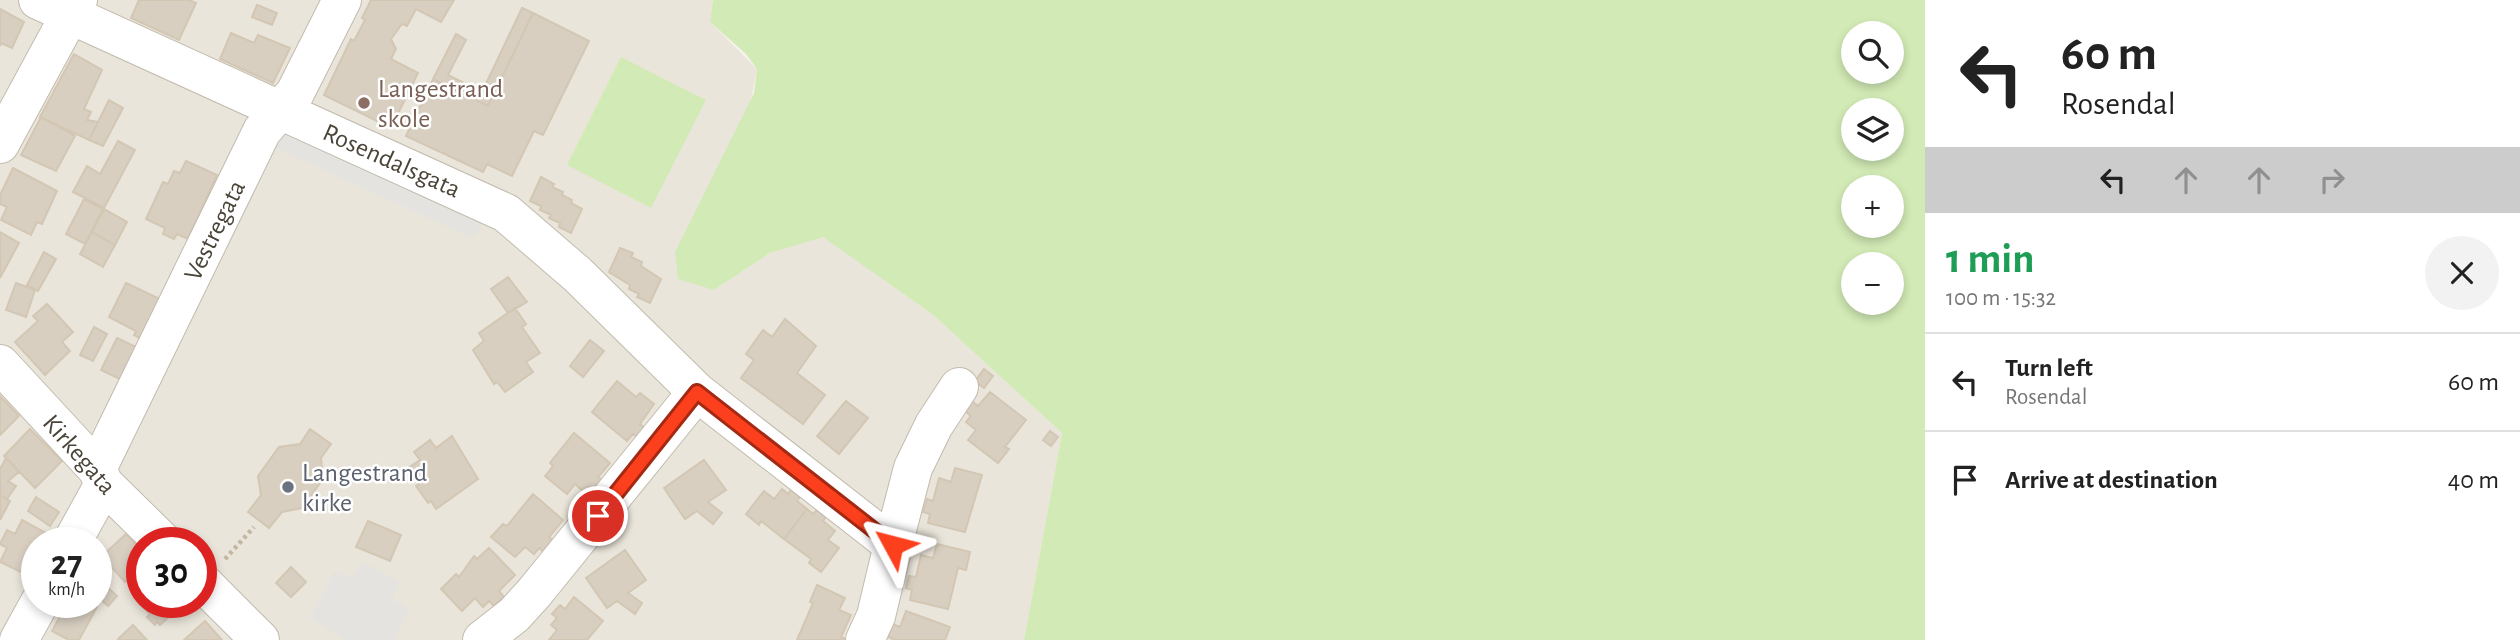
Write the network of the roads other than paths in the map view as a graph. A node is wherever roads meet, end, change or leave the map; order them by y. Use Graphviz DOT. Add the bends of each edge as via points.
graph roads {
  1 [pos="342,0"];
  2 [pos="62,5"];
  3 [pos="282,111"];
  4 [pos="0,144"];
  5 [pos="0,364"];
  6 [pos="959,387"];
  7 [pos="697,392"];
  8 [pos="100,476"];
  9 [pos="78,527"];
  10 [pos="149,527"];
  11 [pos="893,545"];
  12 [pos="217,597"];
  13 [pos="31,618"];
  14 [pos="19,640"];
  15 [pos="260,640"];
  16 [pos="482,640"];
  17 [pos="865,640"];
  1 -- 3 [label="street, Vestregata"];
  2 -- 3 [label="street, Rosendalsgata"];
  2 -- 4 [label="street"];
  3 -- 7 [label="street, Rosendalsgata" via="506,213 578,274"];
  3 -- 8 [label="street, Vestregata" via="262,131"];
  5 -- 8 [label="street, Kirkegata"];
  6 -- 11 [label="street" via="913,468"];
  7 -- 11 [label="street, Rosendalsgata"];
  7 -- 16 [label="street" via="534,593"];
  8 -- 9 [label="street, Vestregata"];
  8 -- 10 [label="street, Kirkegata"];
  11 -- 17 [label="street" via="876,616"];
  12 -- 15 [label="street"];
  13 -- 14 [label="street"];
}
